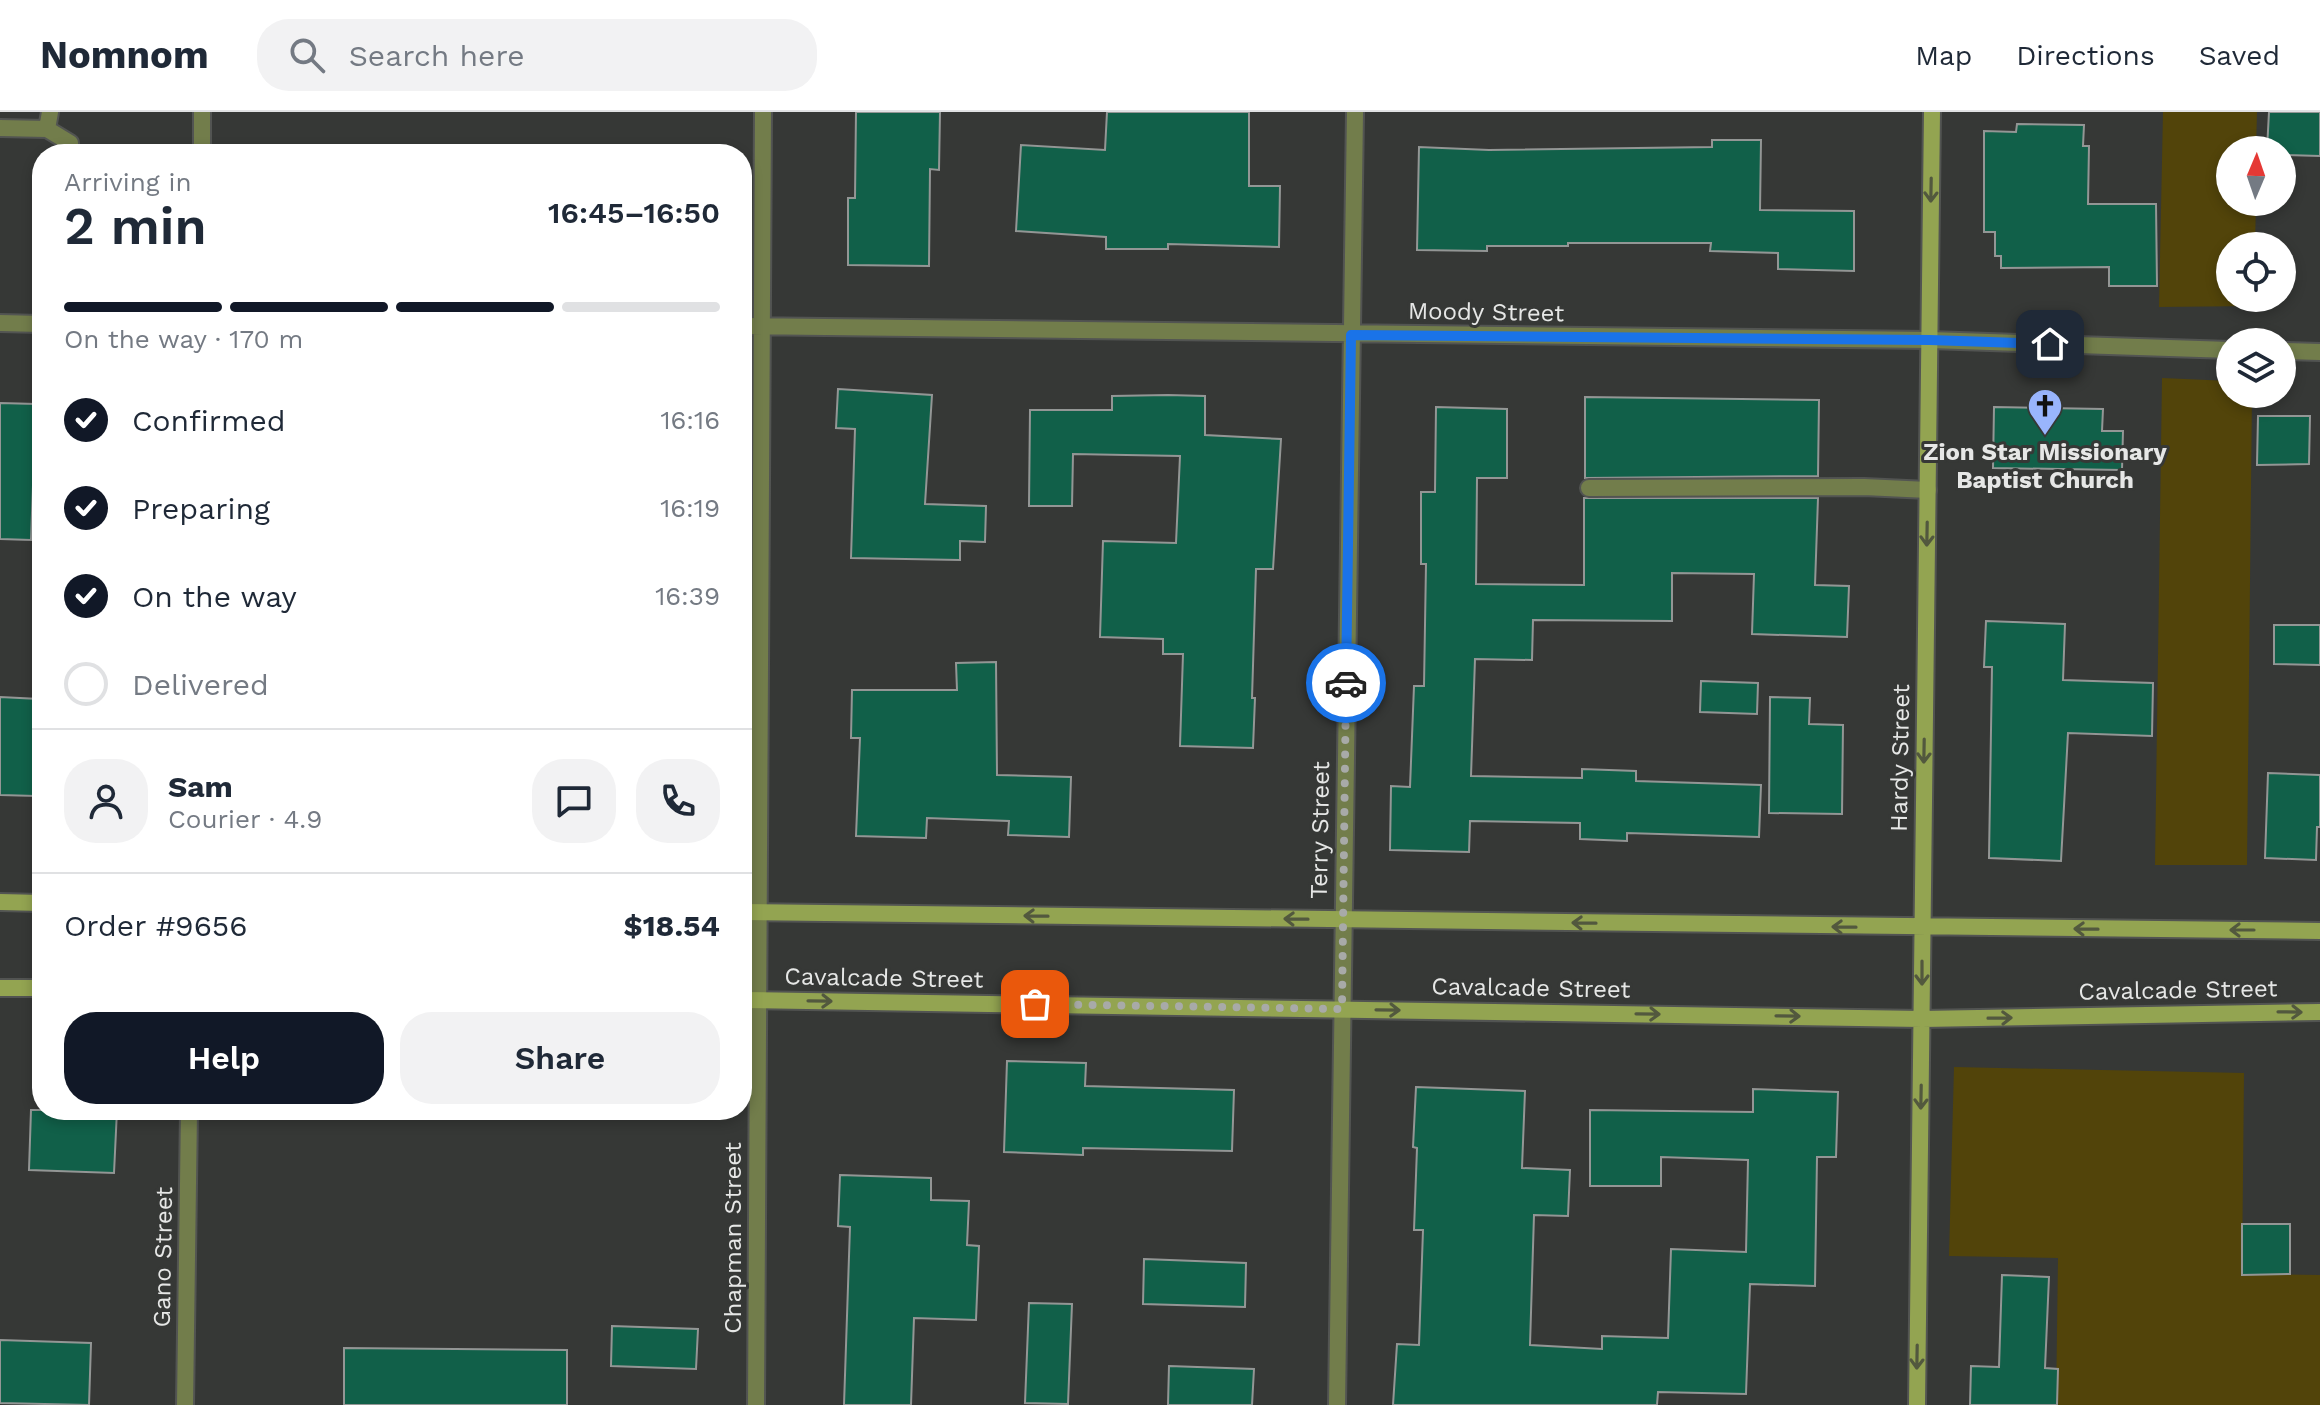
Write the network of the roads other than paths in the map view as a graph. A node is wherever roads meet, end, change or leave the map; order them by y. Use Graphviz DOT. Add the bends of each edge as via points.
graph roads {
  1 [pos="202,112"];
  2 [pos="763,112"];
  3 [pos="1355,112"];
  4 [pos="1932,112"];
  5 [pos="48,120"];
  6 [pos="0,128"];
  7 [pos="70,144"];
  8 [pos="202,144"];
  9 [pos="0,323"];
  10 [pos="32,324"];
  11 [pos="752,326"];
  12 [pos="763,326"];
  13 [pos="1351,335"];
  14 [pos="1930,340"];
  15 [pos="2216,350"];
  16 [pos="2296,351"];
  17 [pos="2320,352"];
  18 [pos="1589,488"];
  19 [pos="1928,490"];
  20 [pos="0,902"];
  21 [pos="32,903"];
  22 [pos="752,912"];
  23 [pos="760,912"];
  24 [pos="1343,920"];
  25 [pos="1922,928"];
  26 [pos="2320,931"];
  27 [pos="752,982"];
  28 [pos="0,988"];
  29 [pos="32,988"];
  30 [pos="752,1000"];
  31 [pos="1342,1009"];
  32 [pos="2320,1012"];
  33 [pos="1922,1019"];
  34 [pos="189,1120"];
  35 [pos="752,1120"];
  36 [pos="185,1405"];
  37 [pos="756,1405"];
  38 [pos="1337,1405"];
  39 [pos="1917,1405"];
  1 -- 8 [label="street"];
  2 -- 12 [label="street, Chapman Street"];
  3 -- 13 [label="street, Terry Street"];
  4 -- 14 [label="main road, Hardy Street, one-way"];
  5 -- 6 [label="street"];
  5 -- 7 [label="street"];
  9 -- 10 [label="street"];
  11 -- 12 [label="street, Moody Street"];
  12 -- 13 [label="street, Moody Street"];
  12 -- 23 [label="street, Chapman Street"];
  13 -- 14 [label="street, Moody Street"];
  13 -- 24 [label="street, Terry Street"];
  14 -- 15 [label="street, Moody Street"];
  14 -- 19 [label="main road, Hardy Street"];
  16 -- 17 [label="street"];
  18 -- 19 [label="street"];
  19 -- 25 [label="main road, Hardy Street, one-way"];
  20 -- 21 [label="main road"];
  22 -- 23 [label="main road"];
  24 -- 23 [label="main road, one-way"];
  23 -- 27 [label="street, Chapman Street"];
  25 -- 24 [label="main road, one-way"];
  24 -- 31 [label="street, Terry Street"];
  26 -- 25 [label="main road, one-way"];
  25 -- 33 [label="main road, Hardy Street, one-way"];
  28 -- 29 [label="main road"];
  30 -- 31 [label="main road, Cavalcade Street, one-way"];
  31 -- 33 [label="main road, Cavalcade Street, one-way"];
  31 -- 38 [label="street, Terry Street"];
  33 -- 32 [label="main road, Cavalcade Street, one-way"];
  33 -- 39 [label="main road, Hardy Street, one-way"];
  34 -- 36 [label="street, Gano Street"];
  35 -- 37 [label="street, Chapman Street"];
}
